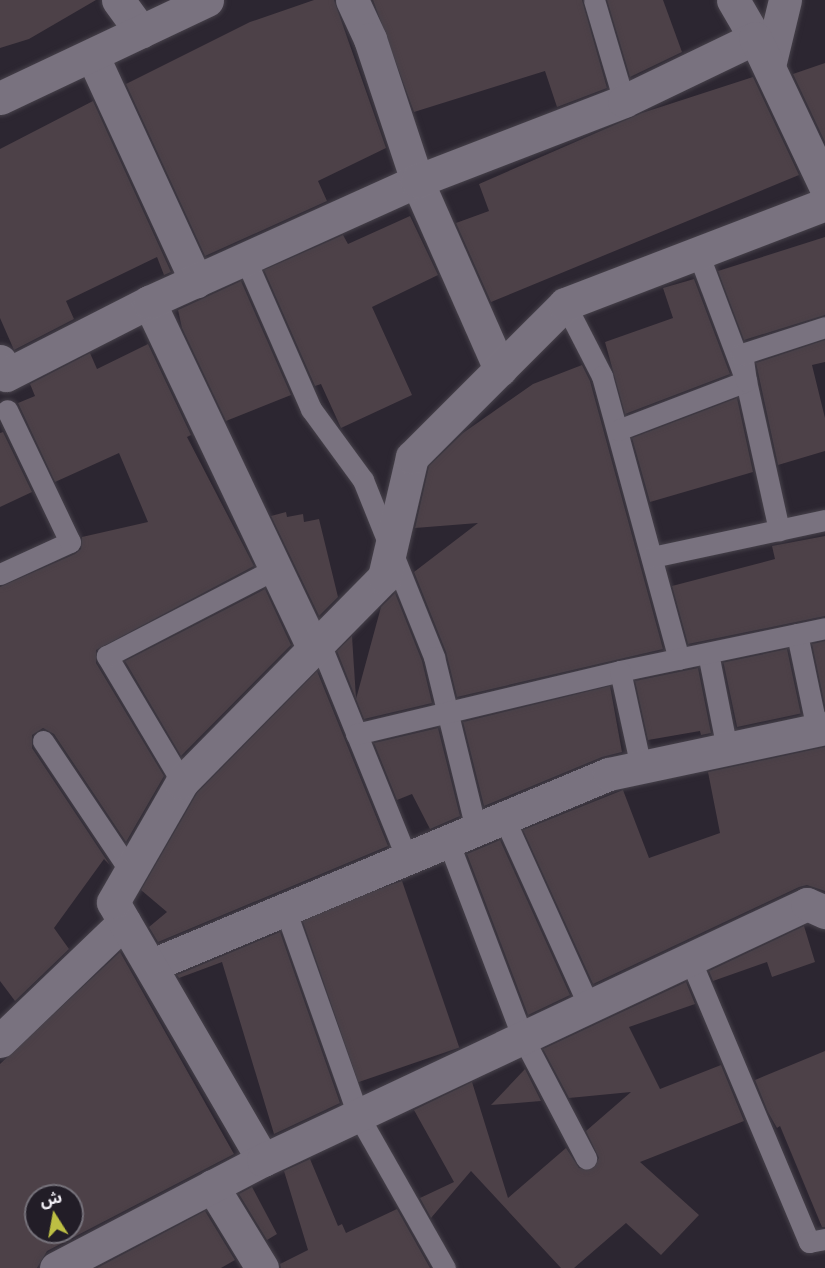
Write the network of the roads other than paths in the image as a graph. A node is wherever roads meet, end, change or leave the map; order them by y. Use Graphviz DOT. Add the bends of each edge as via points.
graph roads {
  1 [pos="118,0"];
  2 [pos="207,0"];
  3 [pos="352,0"];
  4 [pos="594,0"];
  5 [pos="733,0"];
  6 [pos="785,0"];
  7 [pos="141,32"];
  8 [pos="762,52"];
  9 [pos="93,57"];
  10 [pos="0,98"];
  11 [pos="624,101"];
  12 [pos="417,181"];
  13 [pos="825,186"];
  14 [pos="825,204"];
  15 [pos="698,253"];
  16 [pos="245,258"];
  17 [pos="196,281"];
  18 [pos="149,302"];
  19 [pos="565,304"];
  20 [pos="825,327"];
  21 [pos="3,368"];
  22 [pos="500,369"];
  23 [pos="746,381"];
  24 [pos="3,412"];
  25 [pos="618,430"];
  26 [pos="825,520"];
  27 [pos="779,530"];
  28 [pos="390,551"];
  29 [pos="652,557"];
  30 [pos="275,569"];
  31 [pos="1,572"];
  32 [pos="825,628"];
  33 [pos="797,634"];
  34 [pos="316,644"];
  35 [pos="708,653"];
  36 [pos="679,659"];
  37 [pos="620,671"];
  38 [pos="447,712"];
  39 [pos="821,729"];
  40 [pos="356,734"];
  41 [pos="43,741"];
  42 [pos="727,749"];
  43 [pos="641,767"];
  44 [pos="182,782"];
  45 [pos="476,829"];
  46 [pos="407,859"];
  47 [pos="130,871"];
  48 [pos="285,909"];
  49 [pos="825,912"];
  50 [pos="124,922"];
  51 [pos="690,959"];
  52 [pos="152,965"];
  53 [pos="589,1006"];
  54 [pos="3,1029"];
  55 [pos="522,1038"];
  56 [pos="358,1115"];
  57 [pos="586,1158"];
  58 [pos="263,1160"];
  59 [pos="212,1186"];
  60 [pos="825,1239"];
  61 [pos="56,1268"];
  62 [pos="262,1268"];
  63 [pos="445,1268"];
  1 -- 7 [label="street"];
  2 -- 7 [label="street"];
  3 -- 12 [label="street" via="370,39"];
  4 -- 11 [label="lane"];
  5 -- 8 [label="street"];
  6 -- 8 [label="street"];
  7 -- 9 [label="street"];
  8 -- 11 [label="street"];
  8 -- 13 [label="street"];
  9 -- 10 [label="street"];
  9 -- 17 [label="street"];
  11 -- 12 [label="street"];
  12 -- 16 [label="street"];
  12 -- 22 [label="street"];
  14 -- 15 [label="street"];
  15 -- 19 [label="street"];
  15 -- 23 [label="lane"];
  16 -- 17 [label="street"];
  16 -- 28 [label="lane" via="311,409 363,480"];
  17 -- 18 [label="street"];
  18 -- 21 [label="street"];
  18 -- 30 [label="street"];
  19 -- 22 [label="street"];
  19 -- 25 [label="lane" via="603,376"];
  20 -- 23 [label="lane" via="742,354"];
  21 -- 24 [label="lane"];
  22 -- 28 [label="street" via="412,457"];
  23 -- 25 [label="lane"];
  23 -- 27 [label="lane"];
  24 -- 31 [label="lane" via="70,542"];
  25 -- 29 [label="lane"];
  26 -- 27 [label="lane"];
  27 -- 29 [label="lane"];
  28 -- 34 [label="street" via="384,576"];
  28 -- 38 [label="lane" via="434,657"];
  29 -- 36 [label="lane"];
  30 -- 34 [label="street"];
  30 -- 44 [label="lane" via="107,656"];
  32 -- 33 [label="lane"];
  33 -- 35 [label="lane"];
  33 -- 39 [label="lane"];
  34 -- 40 [label="lane"];
  34 -- 44 [label="street"];
  35 -- 36 [label="lane"];
  35 -- 42 [label="lane"];
  36 -- 37 [label="lane"];
  37 -- 38 [label="lane"];
  37 -- 43 [label="lane"];
  38 -- 40 [label="lane"];
  38 -- 45 [label="lane"];
  39 -- 42 [label="street"];
  40 -- 46 [label="lane"];
  41 -- 47 [label="lane"];
  42 -- 43 [label="street"];
  43 -- 45 [label="street" via="609,774"];
  44 -- 47 [label="street"];
  45 -- 46 [label="street"];
  45 -- 53 [label="lane"];
  45 -- 55 [label="lane"];
  46 -- 48 [label="street"];
  47 -- 50 [label="street" via="113,902"];
  48 -- 52 [label="street"];
  48 -- 56 [label="lane"];
  49 -- 51 [label="street" via="807,904"];
  50 -- 52 [label="street"];
  50 -- 54 [label="street"];
  51 -- 53 [label="street"];
  51 -- 60 [label="lane" via="810,1242"];
  52 -- 58 [label="street"];
  53 -- 55 [label="street"];
  55 -- 56 [label="street"];
  55 -- 57 [label="lane"];
  56 -- 58 [label="street"];
  56 -- 63 [label="lane"];
  58 -- 59 [label="street"];
  59 -- 61 [label="street"];
  59 -- 62 [label="street"];
}
